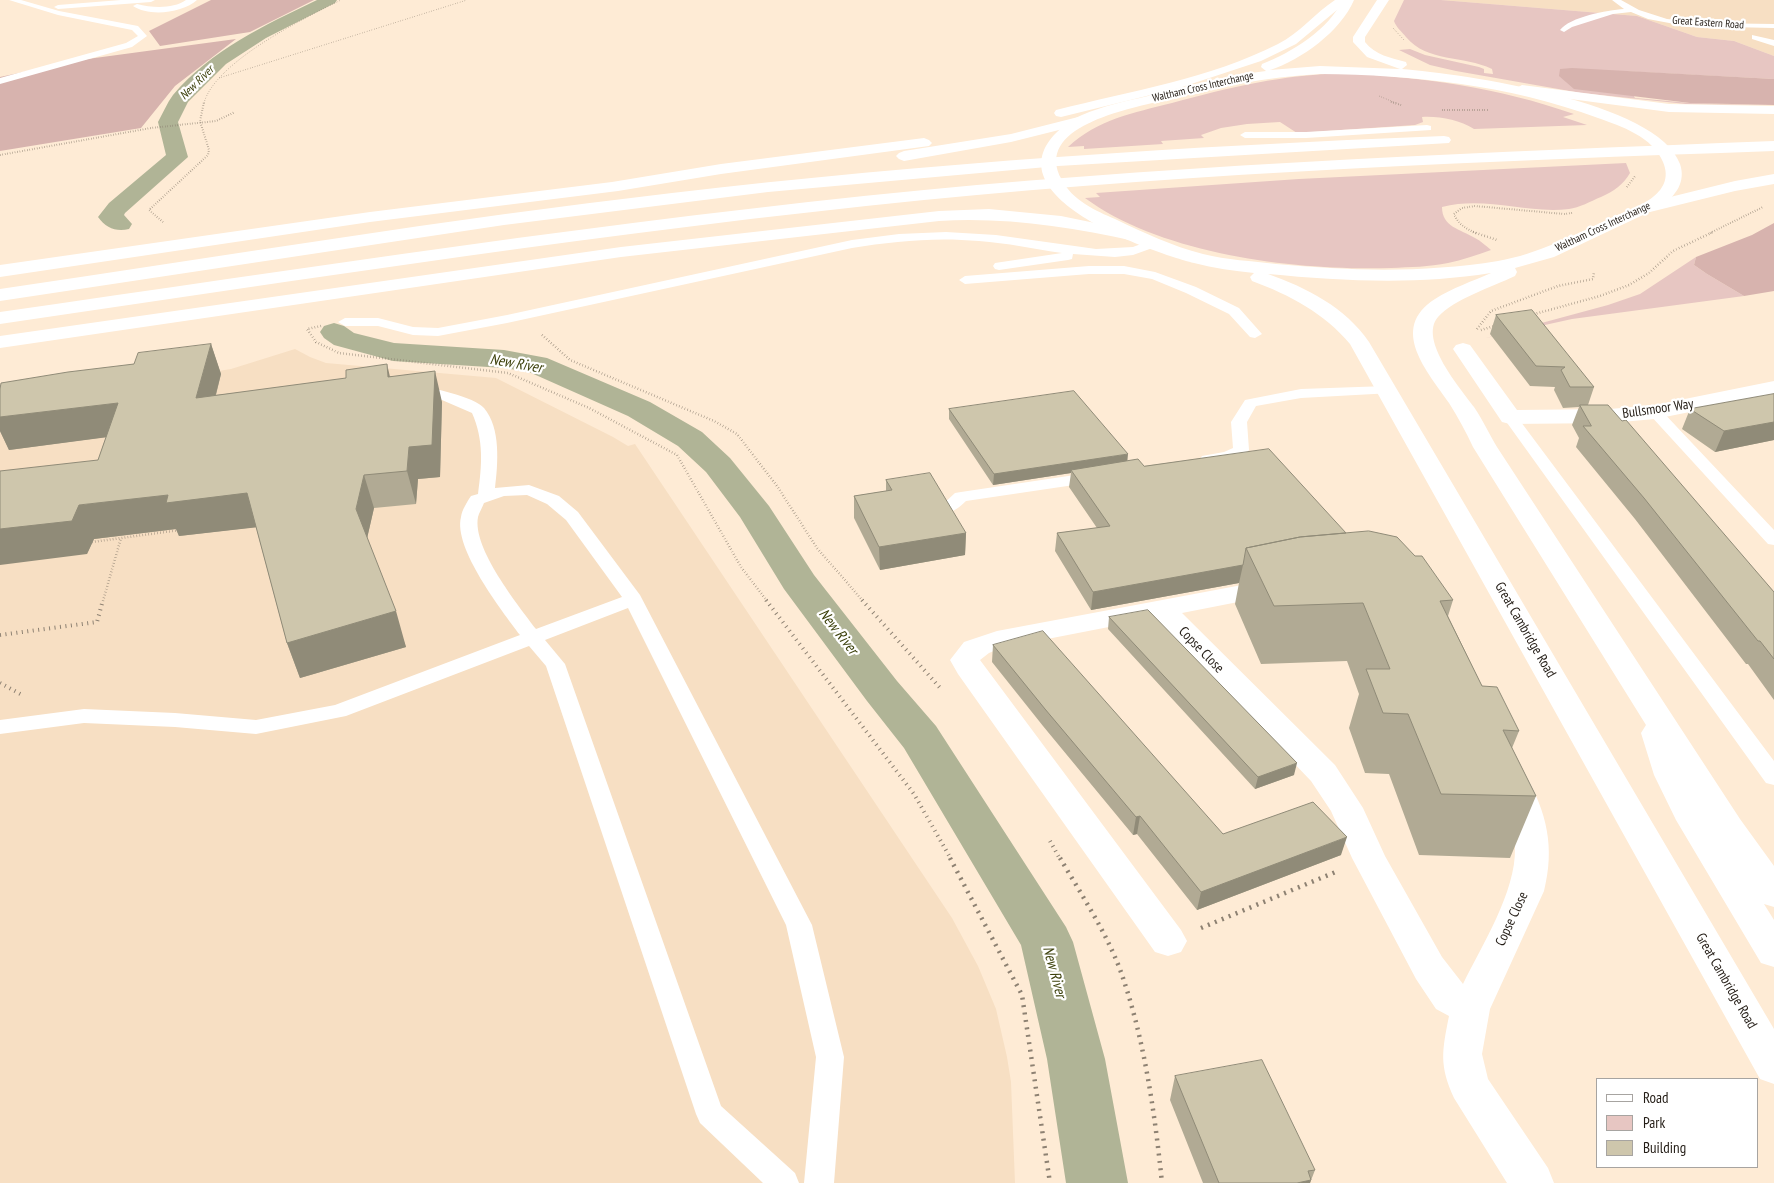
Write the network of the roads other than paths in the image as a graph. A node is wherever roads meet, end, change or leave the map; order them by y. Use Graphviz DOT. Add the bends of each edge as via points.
graph roads {
  1 [pos="10,0"];
  2 [pos="151,0"];
  3 [pos="190,0"];
  4 [pos="1343,0"];
  5 [pos="1348,0"];
  6 [pos="1383,0"];
  7 [pos="1616,0"];
  8 [pos="130,2"];
  9 [pos="42,8"];
  10 [pos="1632,10"];
  11 [pos="1656,18"];
  12 [pos="1774,26"];
  13 [pos="1564,30"];
  14 [pos="1692,34"];
  15 [pos="1755,36"];
  16 [pos="1774,36"];
  17 [pos="1743,37"];
  18 [pos="1774,44"];
  19 [pos="1448,76"];
  20 [pos="1234,78"];
  21 [pos="0,80"];
  22 [pos="1522,89"];
  23 [pos="1774,110"];
  24 [pos="1086,119"];
  25 [pos="1427,128"];
  26 [pos="1671,132"];
  27 [pos="1245,134"];
  28 [pos="1605,134"];
  29 [pos="1457,139"];
  30 [pos="1312,140"];
  31 [pos="1774,146"];
  32 [pos="1774,179"];
  33 [pos="615,186"];
  34 [pos="1650,207"];
  35 [pos="1134,236"];
  36 [pos="1154,243"];
  37 [pos="1110,252"];
  38 [pos="1534,259"];
  39 [pos="1213,262"];
  40 [pos="0,271"];
  41 [pos="0,295"];
  42 [pos="0,318"];
  43 [pos="345,322"];
  44 [pos="1256,334"];
  45 [pos="0,342"];
  46 [pos="1463,349"];
  47 [pos="398,386"];
  48 [pos="1774,388"];
  49 [pos="1387,390"];
  50 [pos="1655,412"];
  51 [pos="1510,417"];
  52 [pos="1190,462"];
  53 [pos="1115,474"];
  54 [pos="486,497"];
  55 [pos="949,507"];
  56 [pos="1774,540"];
  57 [pos="1306,582"];
  58 [pos="633,599"];
  59 [pos="1161,608"];
  60 [pos="531,637"];
  61 [pos="1646,696"];
  62 [pos="0,727"];
  63 [pos="1502,758"];
  64 [pos="1774,777"];
  65 [pos="1774,893"];
  66 [pos="1168,941"];
  67 [pos="1774,952"];
  68 [pos="1470,1009"];
  69 [pos="1774,1066"];
  70 [pos="784,1183"];
  71 [pos="819,1183"];
  72 [pos="1532,1183"];
  1 -- 9 [label="lane"];
  2 -- 8 [label="lane"];
  3 -- 8 [label="lane" via="193,0 181,8 161,9 140,7"];
  4 -- 33 [label="main road" via="1293,40 1258,57 1204,76 1075,110 928,142"];
  5 -- 20 [label="main road" via="1309,46 1287,59"];
  6 -- 19 [label="main road" via="1360,37 1360,45 1392,63"];
  7 -- 10 [label="lane, Great Eastern Road"];
  8 -- 9 [label="lane"];
  9 -- 21 [label="lane" via="135,28 143,36 129,45"];
  10 -- 11 [label="lane, Great Eastern Road"];
  10 -- 13 [label="lane" via="1612,12 1569,25"];
  11 -- 12 [label="lane, Great Eastern Road" via="1694,24"];
  11 -- 14 [label="lane"];
  15 -- 16 [label="lane"];
  15 -- 17 [label="lane"];
  15 -- 18 [label="lane"];
  19 -- 20 [label="main road, Waltham Cross Interchange" via="1320,70"];
  19 -- 22 [label="main road, Waltham Cross Interchange"];
  20 -- 24 [label="main road, Waltham Cross Interchange"];
  22 -- 23 [label="main road" via="1669,108"];
  22 -- 34 [label="main road, Waltham Cross Interchange" via="1606,116 1658,144 1673,166 1675,182 1664,197"];
  24 -- 33 [label="main road" via="941,151"];
  24 -- 35 [label="main road, Waltham Cross Interchange" via="1062,136 1053,147 1049,159 1050,173 1074,203"];
  25 -- 30 [label="lane"];
  26 -- 28 [label="main road"];
  27 -- 30 [label="lane"];
  29 -- 30 [label="main road"];
  30 -- 41 [label="main road" via="1006,165 672,198"];
  31 -- 42 [label="main road" via="1256,169 924,195 575,235"];
  32 -- 34 [label="main road"];
  33 -- 40 [label="main road" via="370,217"];
  34 -- 38 [label="main road, Waltham Cross Interchange"];
  35 -- 36 [label="main road, Waltham Cross Interchange"];
  35 -- 45 [label="main road" via="1016,214 939,216 621,252"];
  36 -- 37 [label="lane" via="1134,251"];
  36 -- 39 [label="main road, Waltham Cross Interchange"];
  37 -- 43 [label="lane" via="979,237 918,235 852,244 438,332 413,331 373,322"];
  37 -- 44 [label="lane" via="994,266 965,280 1124,270 1155,276 1191,290 1234,311"];
  38 -- 39 [label="main road, Waltham Cross Interchange" via="1405,276 1330,274"];
  38 -- 61 [label="main road" via="1442,303 1422,328 1426,350"];
  39 -- 49 [label="main road, Great Cambridge Road" via="1285,286 1328,310 1360,342"];
  46 -- 51 [label="main road"];
  47 -- 54 [label="lane" via="439,393 478,410 488,429 491,453"];
  48 -- 50 [label="main road, Bullsmoor Way"];
  49 -- 52 [label="lane" via="1301,392 1250,403 1239,422 1241,450 1228,456"];
  49 -- 69 [label="main road, Great Cambridge Road"];
  50 -- 51 [label="main road, Bullsmoor Way"];
  50 -- 56 [label="lane"];
  51 -- 64 [label="lane"];
  53 -- 55 [label="lane" via="961,497"];
  54 -- 58 [label="lane" via="502,491 529,490 553,500 572,516"];
  54 -- 60 [label="lane" via="477,500 469,519 472,546"];
  57 -- 59 [label="main road, Copse Close"];
  58 -- 60 [label="lane"];
  58 -- 71 [label="lane" via="799,925 830,1058"];
  59 -- 66 [label="main road, Copse Close" via="997,640 976,646 965,660"];
  59 -- 68 [label="main road, Copse Close" via="1323,773 1346,808 1369,858 1429,968 1450,997"];
  60 -- 62 [label="lane" via="339,711 256,727 84,716"];
  60 -- 70 [label="lane" via="554,664 710,1114"];
  61 -- 65 [label="main road" via="1728,828"];
  61 -- 67 [label="main road" via="1670,775 1693,820"];
  63 -- 68 [label="main road, Copse Close" via="1532,830 1532,871 1526,891"];
  68 -- 72 [label="main road" via="1462,1054 1470,1085"];
}
